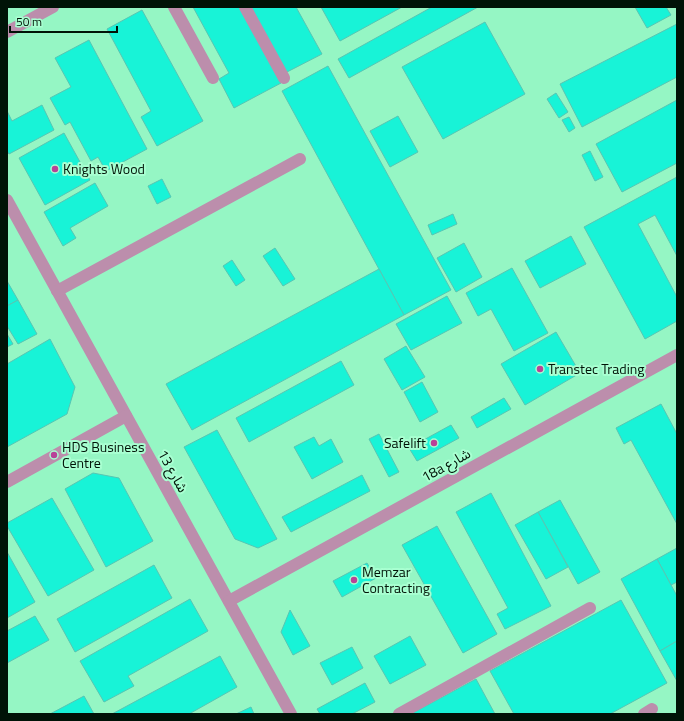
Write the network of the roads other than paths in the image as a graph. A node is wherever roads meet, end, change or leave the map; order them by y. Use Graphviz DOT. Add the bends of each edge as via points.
graph roads {
  1 [pos="53,7"];
  2 [pos="174,7"];
  3 [pos="245,7"];
  4 [pos="9,27"];
  5 [pos="213,78"];
  6 [pos="284,78"];
  7 [pos="300,159"];
  8 [pos="7,200"];
  9 [pos="57,291"];
  10 [pos="677,355"];
  11 [pos="126,416"];
  12 [pos="7,482"];
  13 [pos="229,601"];
  14 [pos="590,608"];
  15 [pos="291,714"];
  16 [pos="399,714"];
  1 -- 4 [label="street"];
  2 -- 5 [label="street"];
  3 -- 6 [label="street"];
  7 -- 9 [label="street"];
  8 -- 9 [label="street, شارع 13"];
  9 -- 11 [label="street, شارع 13"];
  10 -- 13 [label="street, 18a شارع"];
  11 -- 12 [label="street"];
  11 -- 13 [label="street, شارع 13"];
  13 -- 15 [label="street, شارع 13"];
  14 -- 16 [label="street"];
}
